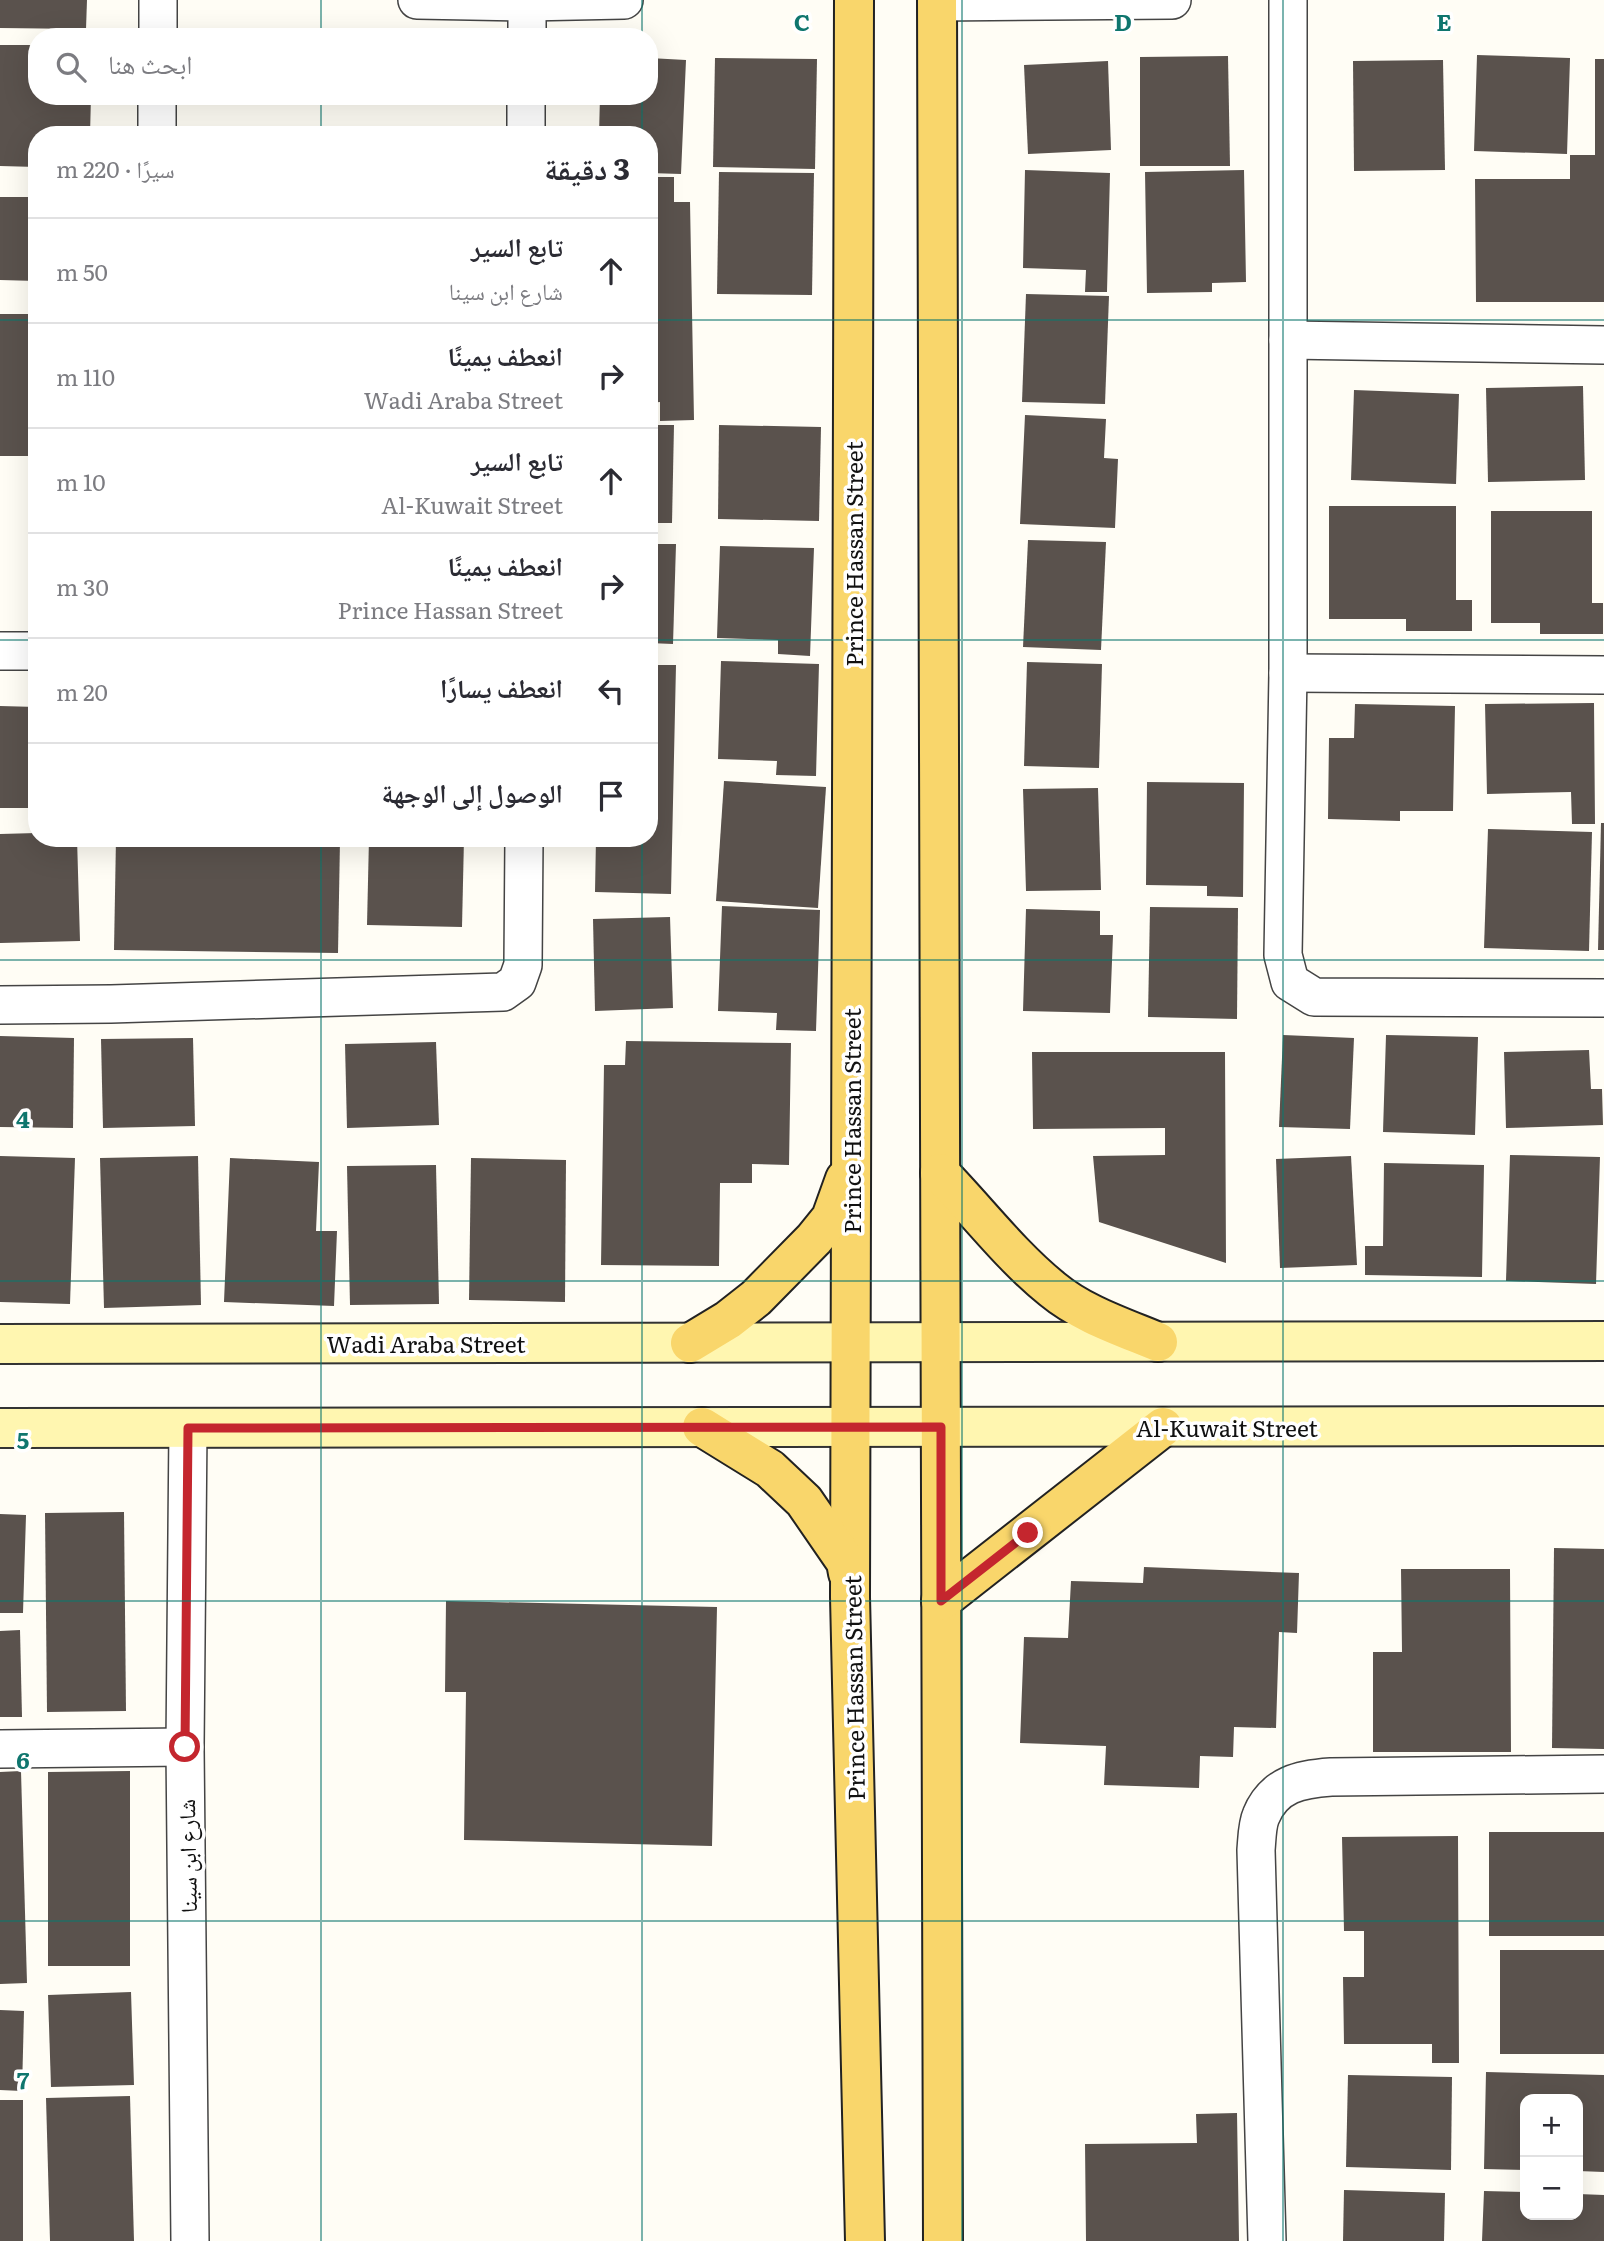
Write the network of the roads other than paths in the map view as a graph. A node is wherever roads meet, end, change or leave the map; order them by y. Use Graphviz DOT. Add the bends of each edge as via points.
graph roads {
  1 [pos="158,0"];
  2 [pos="417,0"];
  3 [pos="624,0"];
  4 [pos="854,0"];
  5 [pos="1172,0"];
  6 [pos="1288,0"];
  7 [pos="937,1"];
  8 [pos="527,19"];
  9 [pos="158,28"];
  10 [pos="157,105"];
  11 [pos="526,105"];
  12 [pos="157,126"];
  13 [pos="526,126"];
  14 [pos="1288,340"];
  15 [pos="1604,345"];
  16 [pos="0,651"];
  17 [pos="28,651"];
  18 [pos="1288,673"];
  19 [pos="1604,675"];
  20 [pos="524,847"];
  21 [pos="1604,998"];
  22 [pos="0,1005"];
  23 [pos="851,1160"];
  24 [pos="940,1173"];
  25 [pos="1604,1341"];
  26 [pos="851,1342"];
  27 [pos="941,1342"];
  28 [pos="1158,1342"];
  29 [pos="690,1343"];
  30 [pos="0,1344"];
  31 [pos="1604,1426"];
  32 [pos="702,1427"];
  33 [pos="850,1427"];
  34 [pos="941,1427"];
  35 [pos="1163,1427"];
  36 [pos="0,1428"];
  37 [pos="188,1428"];
  38 [pos="850,1597"];
  39 [pos="941,1601"];
  40 [pos="185,1747"];
  41 [pos="0,1749"];
  42 [pos="1604,1774"];
  43 [pos="190,2241"];
  44 [pos="865,2241"];
  45 [pos="943,2241"];
  46 [pos="1266,2241"];
  1 -- 9 [label="street"];
  2 -- 8 [label="street"];
  3 -- 8 [label="street"];
  4 -- 23 [label="main road, Prince Hassan Street"];
  5 -- 7 [label="street"];
  6 -- 14 [label="street"];
  7 -- 24 [label="main road"];
  10 -- 12 [label="street"];
  11 -- 13 [label="street"];
  14 -- 15 [label="street"];
  14 -- 18 [label="street"];
  16 -- 17 [label="street"];
  18 -- 19 [label="street"];
  18 -- 21 [label="street" via="1283,955 1290,982 1314,997"];
  20 -- 22 [label="street" via="523,965 517,982 503,992"];
  23 -- 26 [label="main road, Prince Hassan Street"];
  23 -- 29 [label="main road" via="831,1218 814,1239 756,1298"];
  24 -- 27 [label="main road"];
  24 -- 28 [label="main road" via="1051,1289 1106,1321"];
  25 -- 28 [label="main road"];
  26 -- 27 [label="main road"];
  26 -- 29 [label="main road, Wadi Araba Street"];
  26 -- 33 [label="main road, Prince Hassan Street"];
  27 -- 28 [label="main road"];
  27 -- 34 [label="main road"];
  29 -- 30 [label="main road, Wadi Araba Street"];
  31 -- 35 [label="main road, Al-Kuwait Street"];
  32 -- 33 [label="main road"];
  32 -- 37 [label="main road"];
  32 -- 38 [label="main road" via="770,1469 804,1501 846,1562"];
  33 -- 34 [label="main road, Al-Kuwait Street"];
  33 -- 38 [label="main road, Prince Hassan Street"];
  34 -- 35 [label="main road, Al-Kuwait Street"];
  34 -- 39 [label="main road"];
  35 -- 39 [label="main road"];
  36 -- 37 [label="main road"];
  37 -- 40 [label="street, شارع ابن سينا"];
  38 -- 44 [label="main road, Prince Hassan Street"];
  39 -- 45 [label="main road"];
  40 -- 41 [label="street"];
  40 -- 43 [label="street, شارع ابن سينا"];
  42 -- 46 [label="street" via="1299,1779 1275,1795 1260,1816 1256,1850"];
}
